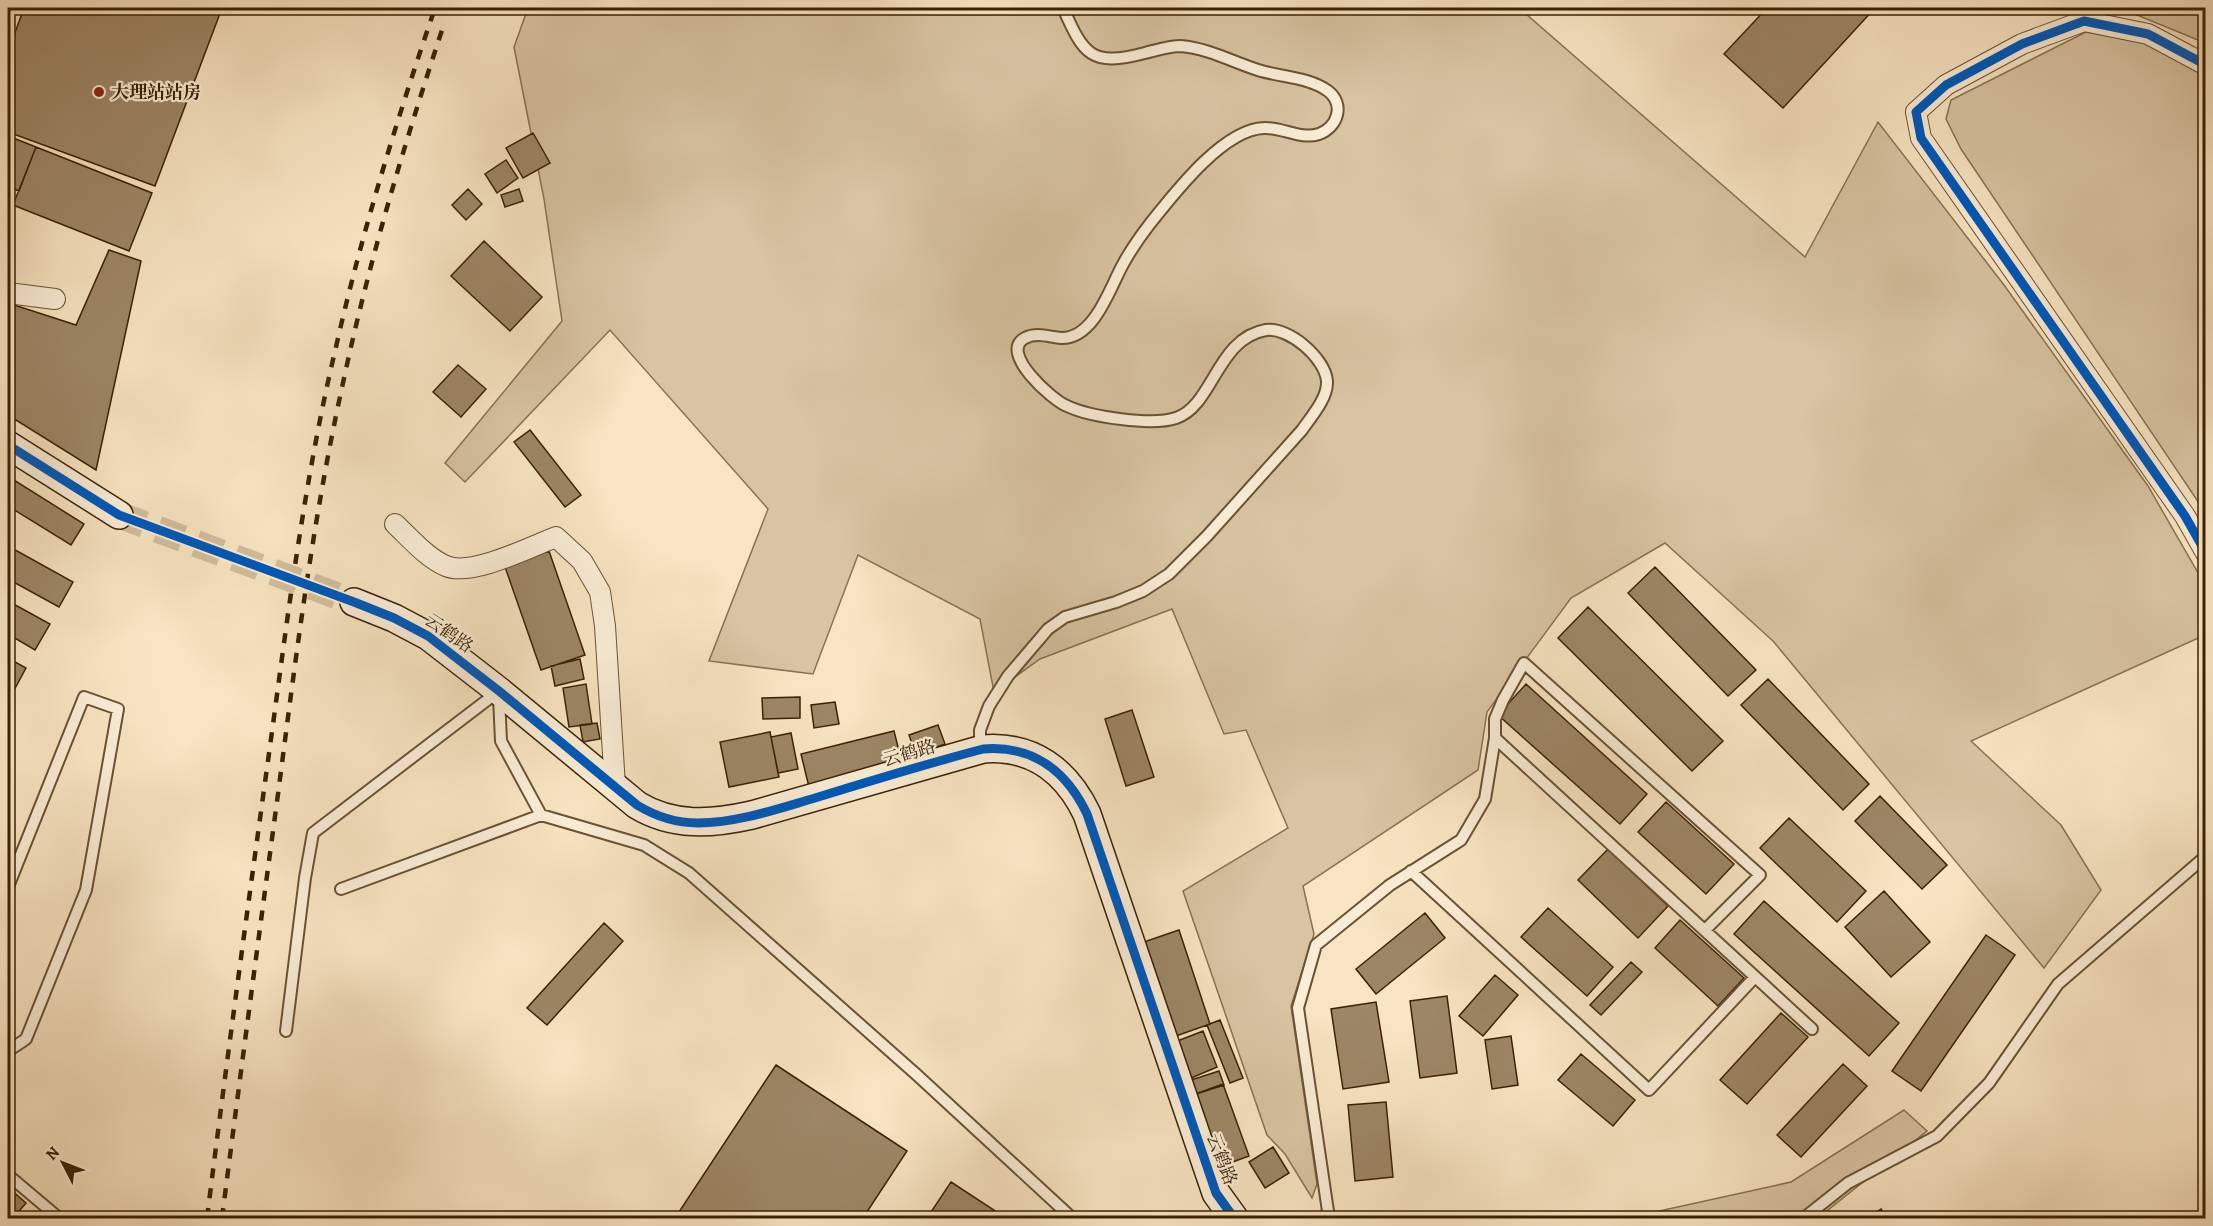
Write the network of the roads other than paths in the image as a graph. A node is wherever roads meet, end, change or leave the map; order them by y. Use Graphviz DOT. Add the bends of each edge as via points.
graph roads {
  1 [pos="1063,8"];
  2 [pos="2205,65"];
  3 [pos="8,293"];
  4 [pos="55,300"];
  5 [pos="8,445"];
  6 [pos="119,515"];
  7 [pos="395,524"];
  8 [pos="2205,553"];
  9 [pos="354,602"];
  10 [pos="499,691"];
  11 [pos="1495,738"];
  12 [pos="980,749"];
  13 [pos="615,786"];
  14 [pos="542,815"];
  15 [pos="2205,855"];
  16 [pos="1411,871"];
  17 [pos="8,887"];
  18 [pos="341,889"];
  19 [pos="1704,930"];
  20 [pos="1755,977"];
  21 [pos="1812,1029"];
  22 [pos="286,1031"];
  23 [pos="8,1051"];
  24 [pos="8,1175"];
  25 [pos="48,1209"];
  26 [pos="40,1218"];
  27 [pos="59,1218"];
  28 [pos="1072,1218"];
  29 [pos="1234,1218"];
  30 [pos="1329,1218"];
  31 [pos="1803,1218"];
  1 -- 12 [label="lane" via="1080,41 1099,58 1119,59 1170,47 1190,48 1315,84 1331,94 1338,111 1331,126 1318,134 1259,128 1221,148 1144,232 1090,322 1067,337 1025,338 1018,347 1020,360 1061,404 1088,414 1124,419 1170,419 1183,414 1197,401 1233,349 1265,330 1282,332 1305,346 1327,384 1318,408 1302,430 1178,566 1128,597 1065,617 1042,635 989,706 980,730"];
  2 -- 8 [label="street" via="2148,34 2084,21 2022,44 1946,84 1916,111 1921,138 2185,516"];
  3 -- 4 [label="street"];
  5 -- 6 [label="street"];
  7 -- 13 [label="street" via="447,567 474,568 556,537 582,561 600,592 605,626"];
  9 -- 10 [label="street, 云鹤路" via="428,636"];
  10 -- 13 [label="street, 云鹤路"];
  10 -- 14 [label="lane" via="501,741"];
  10 -- 22 [label="lane" via="313,833"];
  11 -- 16 [label="lane" via="1485,799 1461,840"];
  11 -- 19 [label="lane"];
  11 -- 19 [label="lane" via="1495,718 1524,663 1760,875"];
  12 -- 13 [label="street, 云鹤路" via="729,820 680,822 658,816"];
  12 -- 29 [label="street, 云鹤路" via="1011,749 1043,762 1077,793 1216,1193"];
  14 -- 18 [label="lane"];
  14 -- 28 [label="lane" via="644,845 689,873"];
  15 -- 31 [label="lane" via="2058,984 1989,1083 1937,1136 1848,1183"];
  16 -- 20 [label="lane" via="1649,1090"];
  16 -- 30 [label="lane" via="1316,945 1298,1008"];
  17 -- 23 [label="lane" via="84,697 118,710 86,890 26,1039"];
  19 -- 20 [label="lane"];
  20 -- 21 [label="lane"];
  24 -- 25 [label="lane"];
  25 -- 26 [label="lane"];
  25 -- 27 [label="lane"];
}
